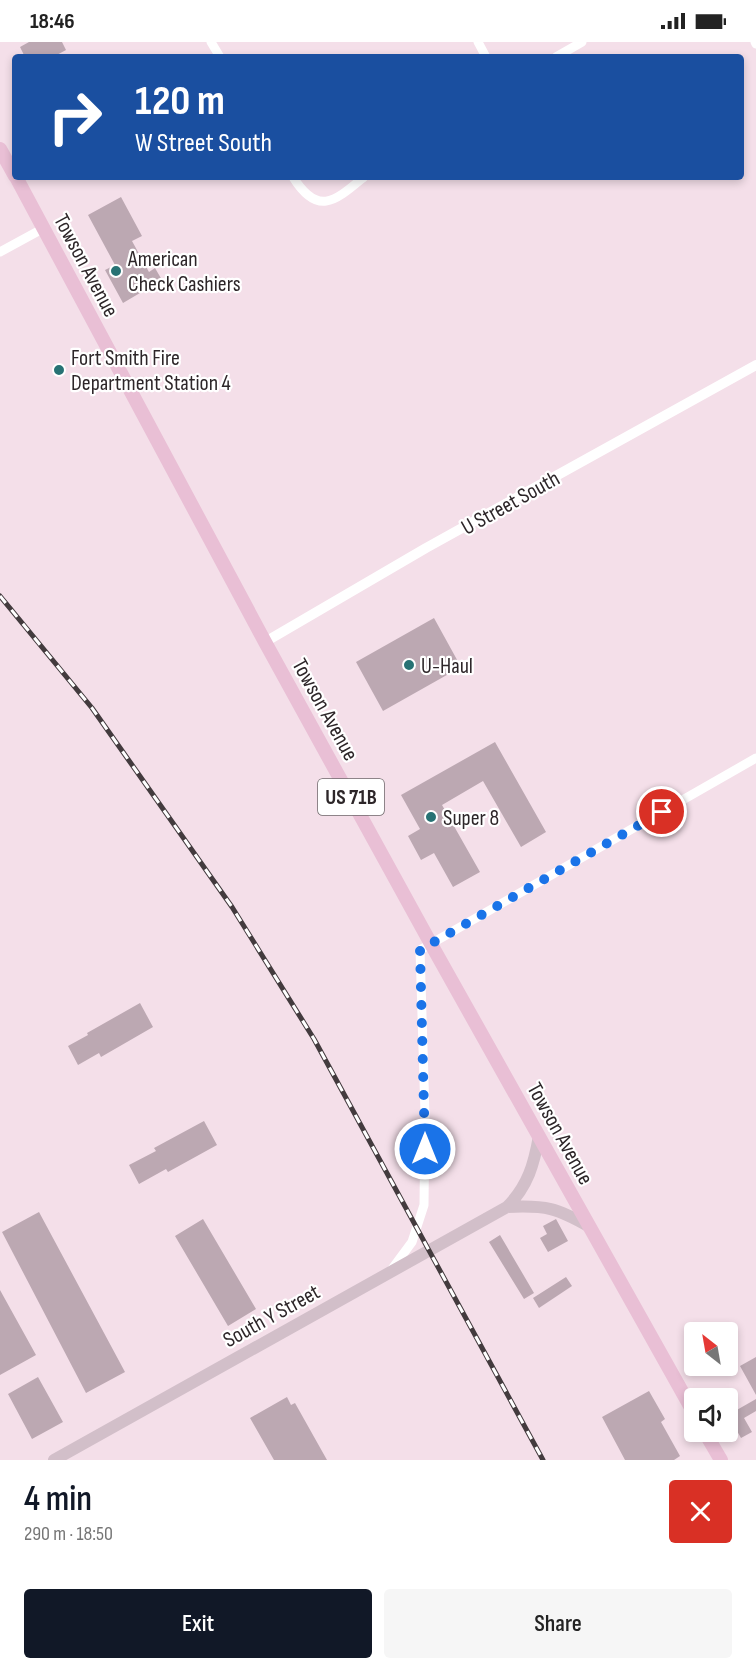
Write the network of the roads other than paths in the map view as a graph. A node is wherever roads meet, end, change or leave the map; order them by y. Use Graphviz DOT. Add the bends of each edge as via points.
graph roads {
  1 [pos="582,42"];
  2 [pos="561,54"];
  3 [pos="0,149"];
  4 [pos="12,171"];
  5 [pos="17,180"];
  6 [pos="296,180"];
  7 [pos="360,180"];
  8 [pos="44,228"];
  9 [pos="0,252"];
  10 [pos="756,365"];
  11 [pos="265,642"];
  12 [pos="756,758"];
  13 [pos="431,944"];
  14 [pos="539,1136"];
  15 [pos="507,1207"];
  16 [pos="590,1227"];
  17 [pos="388,1273"];
  18 [pos="684,1395"];
  19 [pos="710,1442"];
  20 [pos="54,1460"];
  21 [pos="721,1460"];
  1 -- 2 [label="street"];
  3 -- 4 [label="main road, Towson Avenue / US 71B"];
  5 -- 8 [label="main road, Towson Avenue / US 71B"];
  6 -- 7 [label="street" via="313,200 327,203"];
  8 -- 9 [label="street"];
  8 -- 11 [label="main road, Towson Avenue / US 71B"];
  10 -- 11 [label="street, U Street South"];
  11 -- 13 [label="main road, Towson Avenue / US 71B"];
  12 -- 13 [label="street"];
  13 -- 14 [label="main road, Towson Avenue / US 71B"];
  13 -- 17 [label="street" via="420,950 424,1204 412,1242"];
  14 -- 15 [label="main road, South Y Street" via="529,1177"];
  14 -- 16 [label="main road, Towson Avenue / US 71B"];
  15 -- 16 [label="main road, South Y Street" via="561,1211"];
  15 -- 17 [label="main road, South Y Street"];
  16 -- 18 [label="main road, Towson Avenue / US 71B"];
  17 -- 20 [label="main road, South Y Street"];
  19 -- 21 [label="main road"];
}
